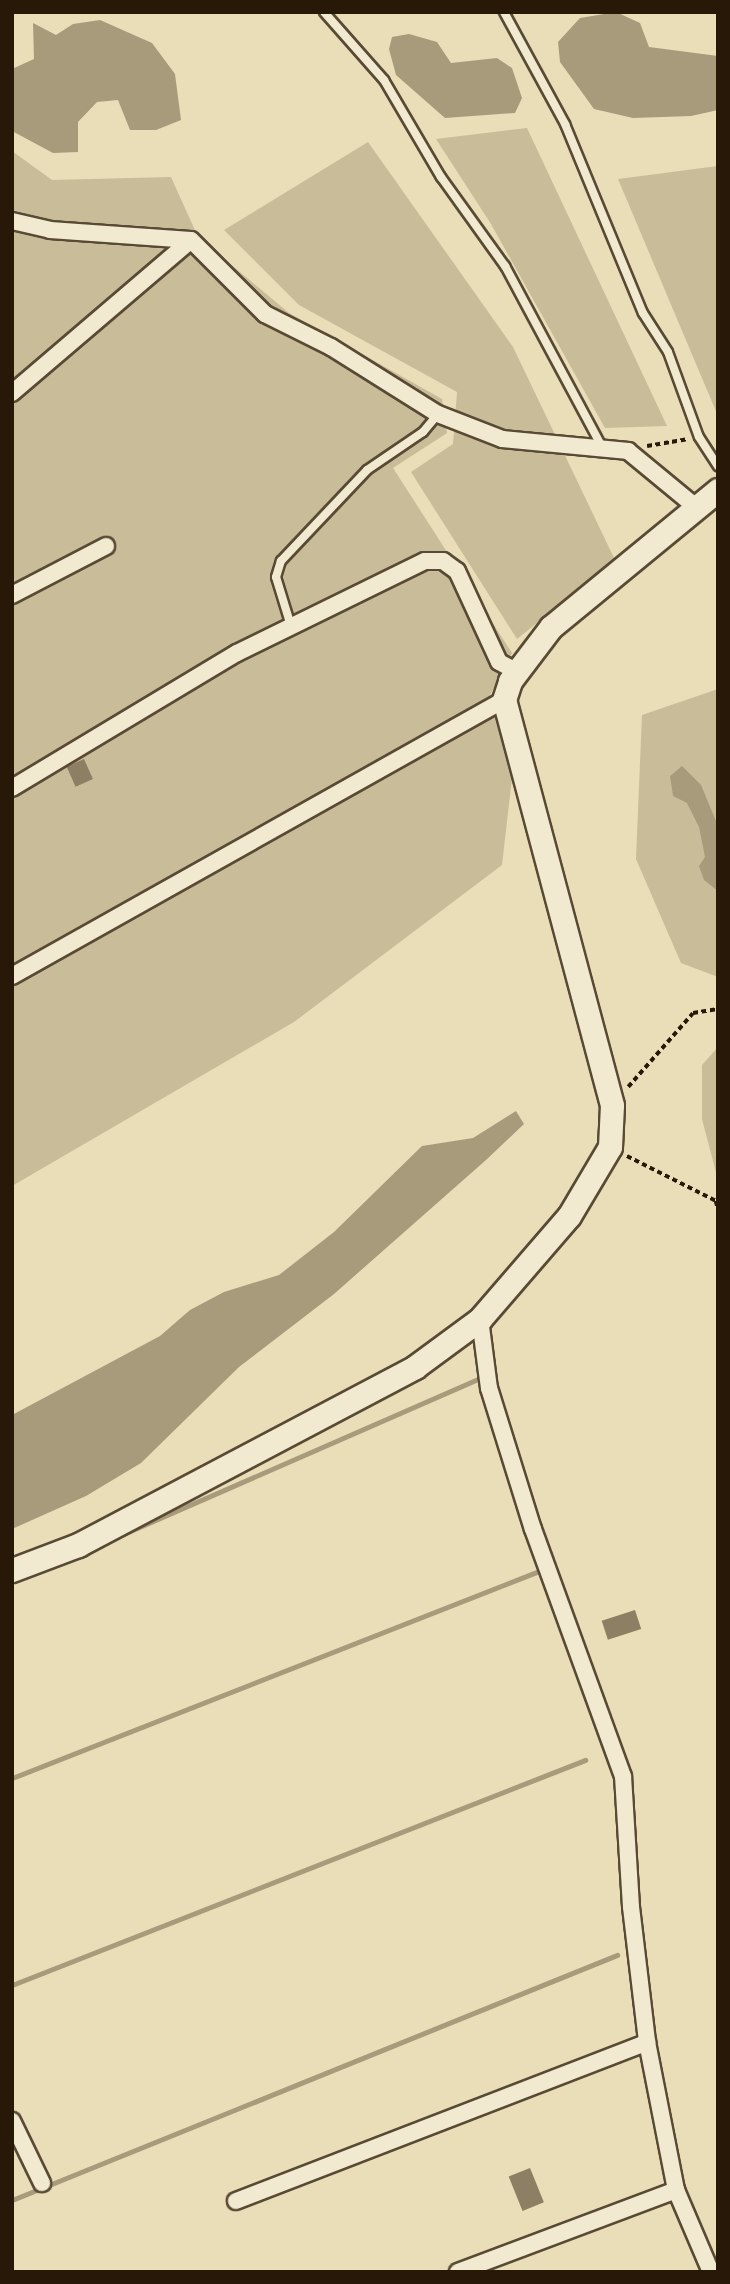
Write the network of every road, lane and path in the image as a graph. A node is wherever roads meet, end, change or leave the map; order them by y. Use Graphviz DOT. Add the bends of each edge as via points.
graph roads {
  1 [pos="324,12"];
  2 [pos="504,12"];
  3 [pos="12,220"];
  4 [pos="191,240"];
  5 [pos="12,393"];
  6 [pos="438,414"];
  7 [pos="699,437"];
  8 [pos="603,449"];
  9 [pos="628,451"];
  10 [pos="718,466"];
  11 [pos="718,490"];
  12 [pos="696,507"];
  13 [pos="106,546"];
  14 [pos="12,595"];
  15 [pos="291,626"];
  16 [pos="516,671"];
  17 [pos="504,701"];
  18 [pos="12,788"];
  19 [pos="12,976"];
  20 [pos="718,1009"];
  21 [pos="612,1105"];
  22 [pos="610,1147"];
  23 [pos="718,1209"];
  24 [pos="480,1319"];
  25 [pos="12,1570"];
  26 [pos="647,2042"];
  27 [pos="12,2121"];
  28 [pos="41,2183"];
  29 [pos="676,2190"];
  30 [pos="236,2202"];
  31 [pos="458,2272"];
  32 [pos="711,2272"];
  1 -- 8 [label="lane" via="384,80 441,177 505,266"];
  2 -- 7 [label="lane" via="565,124 643,313 668,352"];
  3 -- 4 [label="street" via="50,230"];
  4 -- 5 [label="street"];
  4 -- 6 [label="street" via="265,314 331,347"];
  6 -- 8 [label="street" via="502,439"];
  6 -- 15 [label="lane" via="423,432 367,470 281,561 276,578"];
  7 -- 9 [label="path"];
  7 -- 10 [label="lane"];
  8 -- 9 [label="street"];
  9 -- 12 [label="street"];
  11 -- 12 [label="street"];
  12 -- 16 [label="street" via="551,626"];
  13 -- 14 [label="street"];
  15 -- 16 [label="street" via="425,561 443,561 457,571 499,662"];
  15 -- 18 [label="street" via="237,653"];
  16 -- 17 [label="street"];
  17 -- 19 [label="street"];
  17 -- 21 [label="street"];
  20 -- 21 [label="path" via="693,1013"];
  21 -- 22 [label="street"];
  22 -- 23 [label="path" via="716,1201"];
  22 -- 24 [label="street" via="569,1216"];
  24 -- 25 [label="street" via="415,1367 209,1479 78,1545"];
  24 -- 26 [label="street" via="489,1388 513,1465 623,1776 631,1907"];
  26 -- 29 [label="street"];
  26 -- 30 [label="street"];
  27 -- 28 [label="street"];
  29 -- 31 [label="street"];
  29 -- 32 [label="street"];
}
